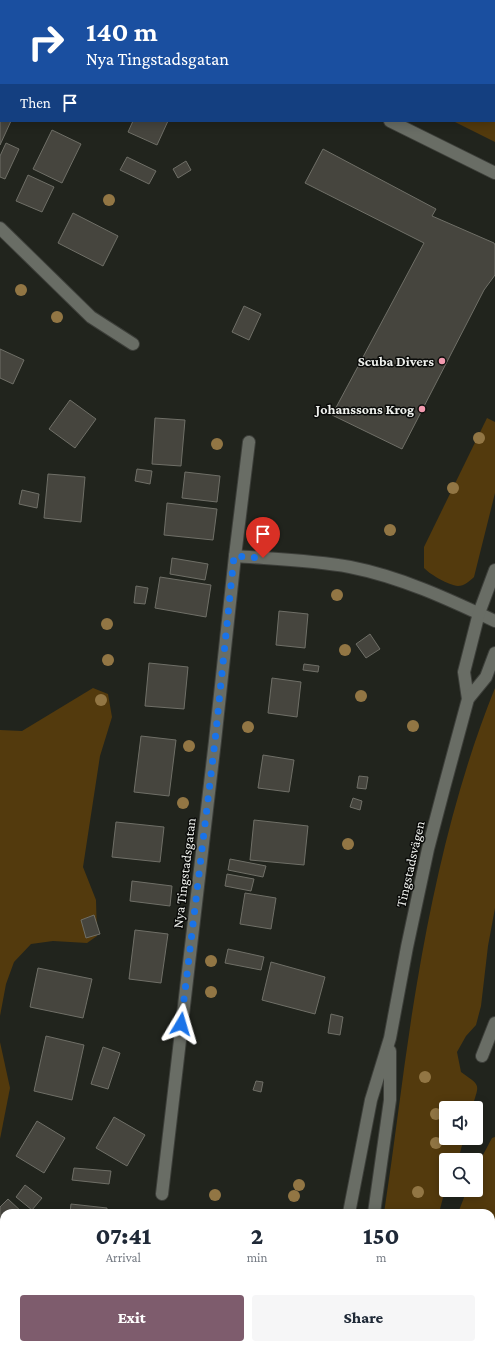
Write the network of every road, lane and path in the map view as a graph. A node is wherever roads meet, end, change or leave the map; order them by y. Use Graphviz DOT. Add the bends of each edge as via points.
graph roads {
  1 [pos="392,122"];
  2 [pos="495,173"];
  3 [pos="0,228"];
  4 [pos="133,344"];
  5 [pos="249,442"];
  6 [pos="234,556"];
  7 [pos="495,570"];
  8 [pos="478,613"];
  9 [pos="495,621"];
  10 [pos="495,653"];
  11 [pos="468,699"];
  12 [pos="495,1023"];
  13 [pos="390,1038"];
  14 [pos="482,1056"];
  15 [pos="162,1194"];
  16 [pos="350,1209"];
  17 [pos="375,1209"];
  1 -- 2 [label="street"];
  3 -- 4 [label="street" via="91,317"];
  5 -- 6 [label="street, Nya Tingstadsgatan"];
  6 -- 8 [label="street" via="350,568 402,581"];
  6 -- 15 [label="street, Nya Tingstadsgatan"];
  7 -- 8 [label="street, Tingstadsvägen"];
  8 -- 9 [label="street"];
  8 -- 11 [label="street, Tingstadsvägen" via="464,672"];
  10 -- 11 [label="street, Tingstadsvägen" via="486,677"];
  11 -- 13 [label="street, Tingstadsvägen" via="428,849"];
  12 -- 14 [label="street"];
  13 -- 16 [label="street, Tingstadsvägen" via="371,1100"];
  13 -- 17 [label="street, Tingstadsvägen" via="390,1100"];
}
